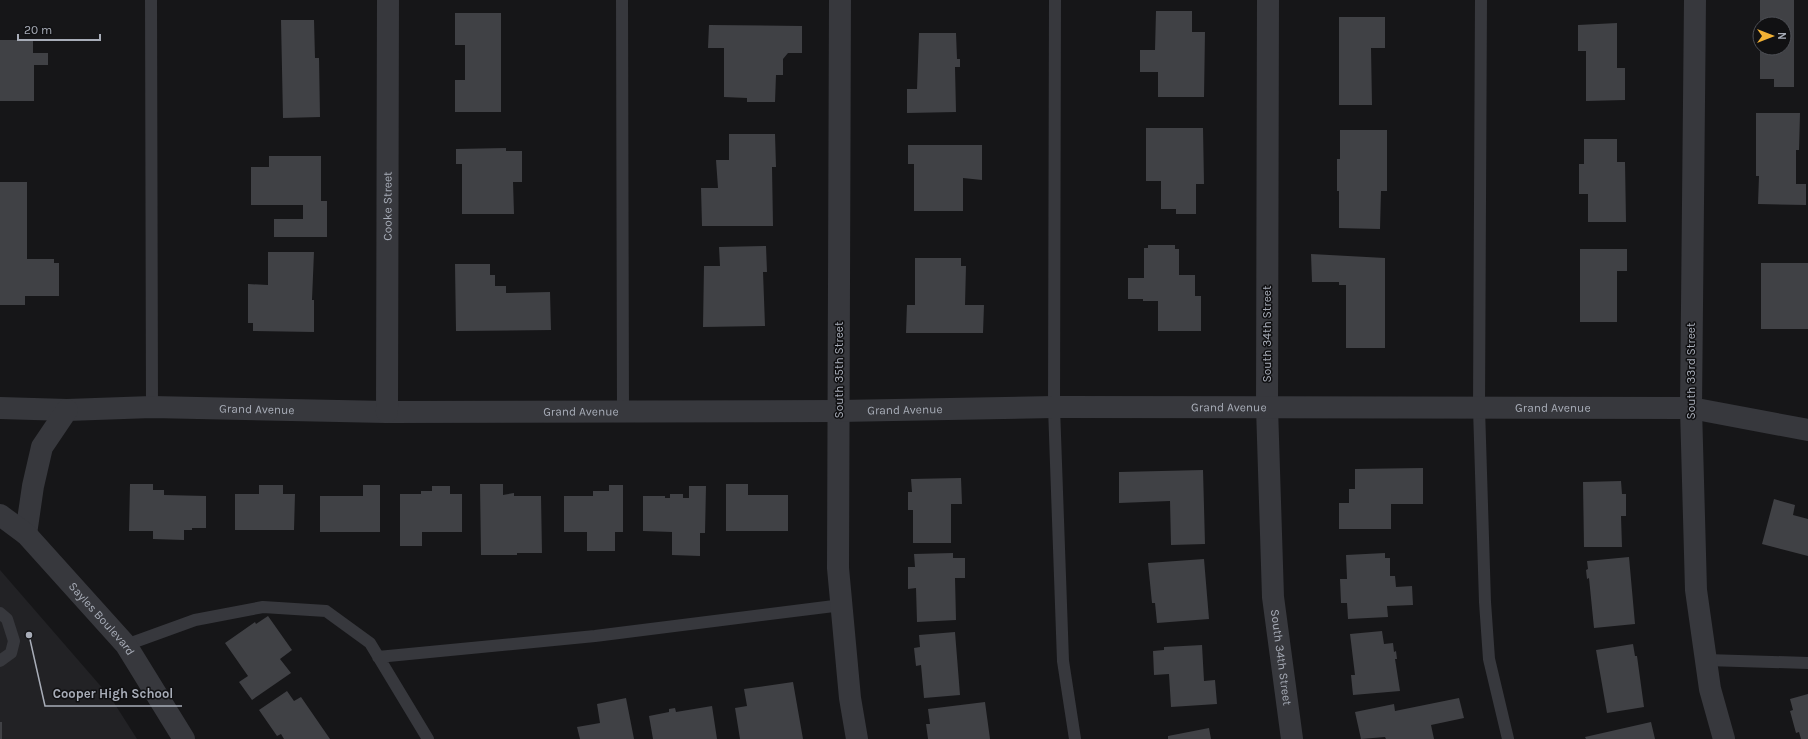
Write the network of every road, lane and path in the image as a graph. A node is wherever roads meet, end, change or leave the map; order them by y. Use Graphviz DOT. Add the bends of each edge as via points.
graph roads {
  1 [pos="150,0"];
  2 [pos="388,0"];
  3 [pos="622,0"];
  4 [pos="840,0"];
  5 [pos="1055,0"];
  6 [pos="1268,0"];
  7 [pos="1481,0"];
  8 [pos="1695,0"];
  9 [pos="152,407"];
  10 [pos="1054,407"];
  11 [pos="1266,407"];
  12 [pos="0,408"];
  13 [pos="1479,408"];
  14 [pos="1691,408"];
  15 [pos="67,410"];
  16 [pos="839,411"];
  17 [pos="387,412"];
  18 [pos="623,412"];
  19 [pos="1808,430"];
  20 [pos="0,515"];
  21 [pos="26,534"];
  22 [pos="842,605"];
  23 [pos="0,613"];
  24 [pos="126,645"];
  25 [pos="378,657"];
  26 [pos="1706,660"];
  27 [pos="0,661"];
  28 [pos="1808,663"];
  29 [pos="181,738"];
  30 [pos="428,739"];
  31 [pos="857,739"];
  32 [pos="1075,739"];
  33 [pos="1292,739"];
  34 [pos="1508,739"];
  35 [pos="1724,739"];
  1 -- 9 [label="lane"];
  2 -- 17 [label="street, Cooke Street"];
  3 -- 18 [label="lane"];
  4 -- 16 [label="street, South 35th Street"];
  5 -- 10 [label="lane"];
  6 -- 11 [label="street, South 34th Street"];
  7 -- 13 [label="lane"];
  8 -- 14 [label="street, South 33rd Street"];
  9 -- 15 [label="street, Grand Avenue"];
  9 -- 17 [label="street, Grand Avenue"];
  10 -- 11 [label="street, Grand Avenue"];
  10 -- 16 [label="street, Grand Avenue"];
  10 -- 32 [label="lane" via="1063,661"];
  11 -- 13 [label="street, Grand Avenue"];
  11 -- 33 [label="street, South 34th Street" via="1273,596"];
  12 -- 15 [label="street, Grand Avenue"];
  13 -- 14 [label="street, Grand Avenue"];
  13 -- 34 [label="lane" via="1488,658"];
  14 -- 19 [label="street, Grand Avenue"];
  14 -- 26 [label="street, South 33rd Street" via="1696,590"];
  15 -- 21 [label="street" via="42,447"];
  16 -- 18 [label="street, Grand Avenue"];
  16 -- 22 [label="street, South 35th Street" via="838,568"];
  17 -- 18 [label="street, Grand Avenue"];
  20 -- 21 [label="street, Sayles Boulevard"];
  21 -- 24 [label="street, Sayles Boulevard"];
  22 -- 25 [label="lane" via="596,636"];
  22 -- 31 [label="street, South 35th Street" via="850,698"];
  23 -- 27 [label="lane" via="8,619 14,641 11,653"];
  24 -- 25 [label="lane" via="195,620 263,607 326,611 370,643"];
  24 -- 29 [label="street, Sayles Boulevard"];
  25 -- 30 [label="lane"];
  26 -- 28 [label="lane"];
  26 -- 35 [label="street, South 33rd Street" via="1710,689"];
}
